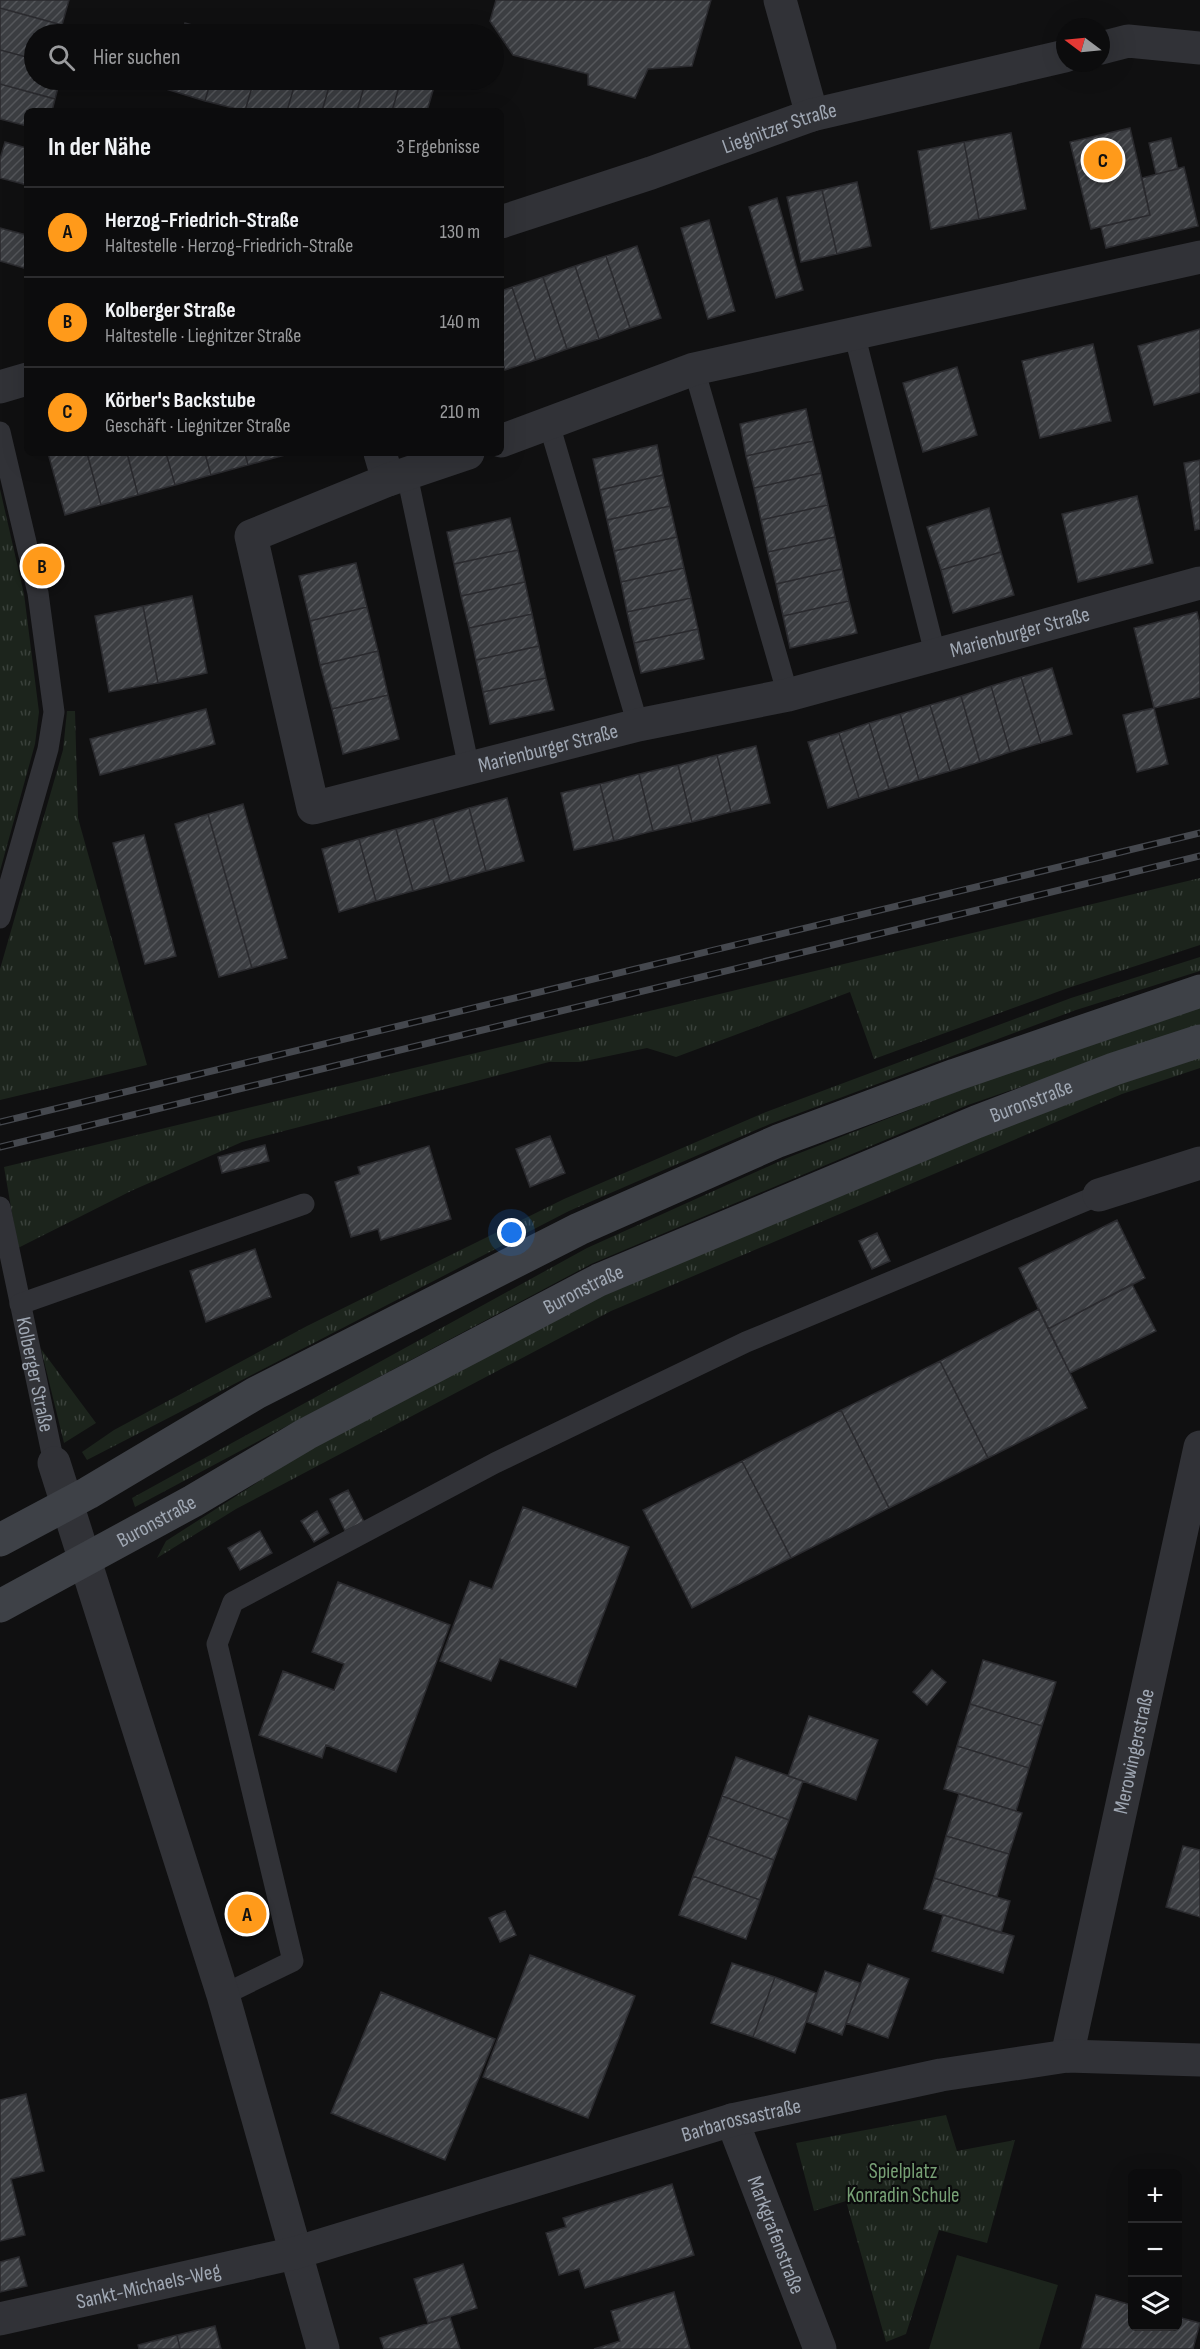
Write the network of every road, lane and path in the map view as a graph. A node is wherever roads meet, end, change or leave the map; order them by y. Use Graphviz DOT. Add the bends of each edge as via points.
graph roads {
  1 [pos="780,0"];
  2 [pos="1110,46"];
  3 [pos="1200,48"];
  4 [pos="1056,58"];
  5 [pos="812,115"];
  6 [pos="504,221"];
  7 [pos="1200,257"];
  8 [pos="854,333"];
  9 [pos="694,369"];
  10 [pos="24,380"];
  11 [pos="0,387"];
  12 [pos="549,424"];
  13 [pos="0,432"];
  14 [pos="504,440"];
  15 [pos="454,456"];
  16 [pos="392,469"];
  17 [pos="1200,583"];
  18 [pos="936,657"];
  19 [pos="788,695"];
  20 [pos="638,725"];
  21 [pos="469,768"];
  22 [pos="0,918"];
  23 [pos="1200,991"];
  24 [pos="1200,1041"];
  25 [pos="1200,1163"];
  26 [pos="1099,1195"];
  27 [pos="304,1204"];
  28 [pos="0,1207"];
  29 [pos="20,1304"];
  30 [pos="1200,1447"];
  31 [pos="54,1463"];
  32 [pos="66,1505"];
  33 [pos="0,1540"];
  34 [pos="85,1562"];
  35 [pos="0,1606"];
  36 [pos="223,1995"];
  37 [pos="1066,2056"];
  38 [pos="1200,2060"];
  39 [pos="732,2120"];
  40 [pos="295,2253"];
  41 [pos="0,2319"];
  42 [pos="323,2349"];
  43 [pos="820,2349"];
  1 -- 5 [label="street"];
  2 -- 3 [label="street" via="1128,41"];
  4 -- 5 [label="street, Liegnitzer Straße"];
  5 -- 6 [label="street, Liegnitzer Straße"];
  7 -- 8 [label="street"];
  8 -- 9 [label="street"];
  8 -- 18 [label="lane"];
  9 -- 12 [label="street"];
  9 -- 19 [label="lane"];
  10 -- 11 [label="street"];
  12 -- 14 [label="street"];
  12 -- 20 [label="lane"];
  13 -- 22 [label="lane" via="38,593 54,712 48,749"];
  15 -- 16 [label="street, Marienburger Straße"];
  16 -- 21 [label="lane"];
  16 -- 21 [label="street, Marienburger Straße" via="251,536 313,808"];
  17 -- 18 [label="street, Marienburger Straße"];
  18 -- 19 [label="street, Marienburger Straße"];
  19 -- 20 [label="street, Marienburger Straße"];
  20 -- 21 [label="street, Marienburger Straße"];
  23 -- 32 [label="street" via="789,1137 579,1229 256,1393"];
  24 -- 34 [label="street, Buronstraße" via="1113,1069 987,1118 598,1280 306,1434"];
  25 -- 26 [label="street"];
  26 -- 36 [label="lane" via="746,1342 495,1463 233,1602 217,1644 293,1961"];
  27 -- 29 [label="lane"];
  28 -- 29 [label="lane, Kolberger Straße"];
  29 -- 31 [label="lane, Kolberger Straße"];
  30 -- 37 [label="street, Merowingerstraße"];
  31 -- 32 [label="street, Kolberger Straße"];
  32 -- 33 [label="street"];
  32 -- 34 [label="street, Kolberger Straße"];
  34 -- 35 [label="street, Buronstraße"];
  34 -- 36 [label="street, Kolberger Straße"];
  36 -- 40 [label="street, Kolberger Straße"];
  37 -- 38 [label="street, Barbarossastraße"];
  37 -- 39 [label="street, Barbarossastraße" via="941,2075"];
  39 -- 40 [label="street, Barbarossastraße"];
  39 -- 43 [label="street, Markgrafenstraße"];
  40 -- 41 [label="street, Sankt-Michaels-Weg"];
  40 -- 42 [label="street, Kolberger Straße"];
}
